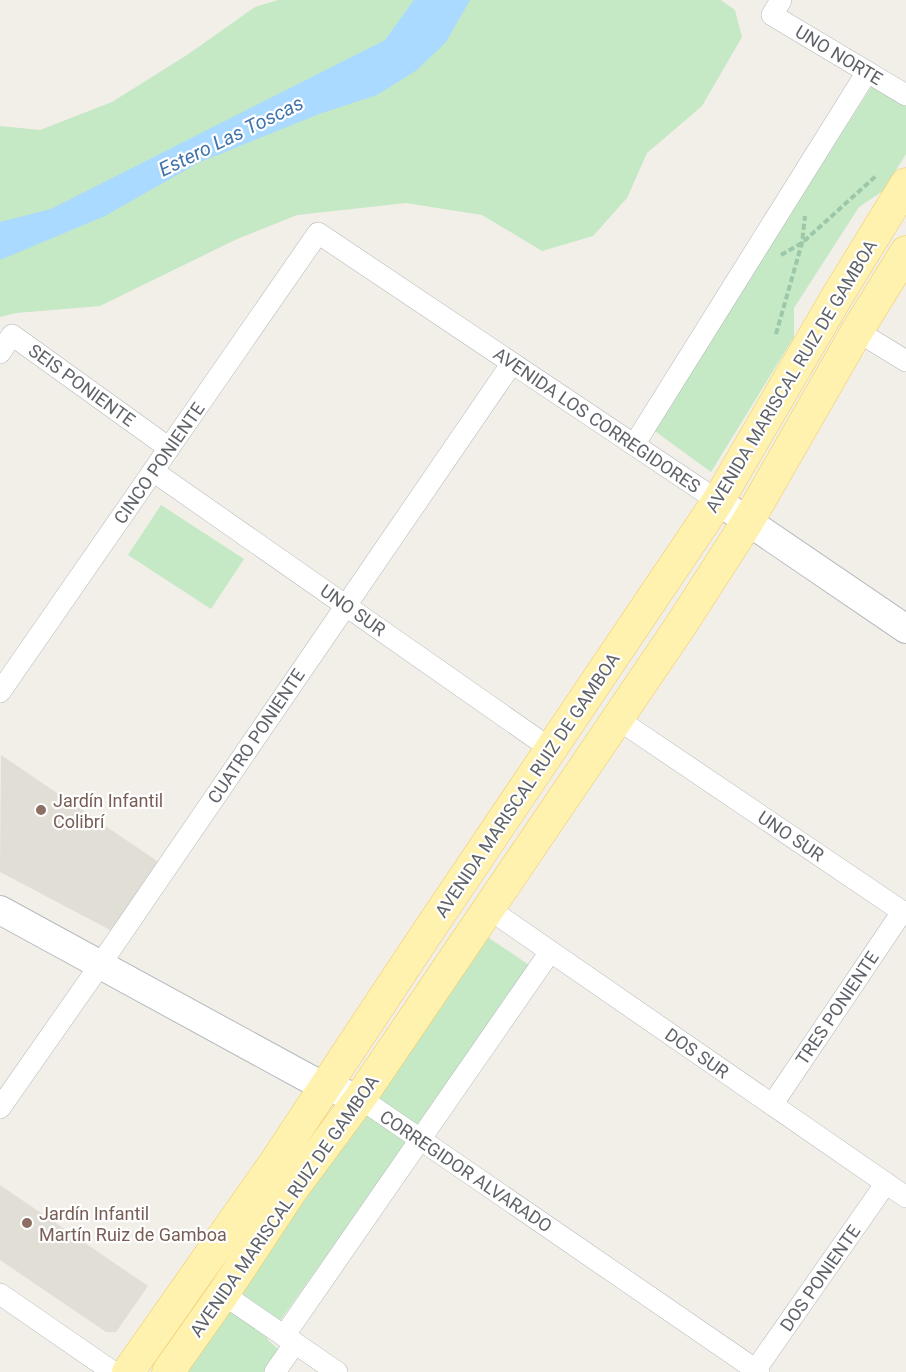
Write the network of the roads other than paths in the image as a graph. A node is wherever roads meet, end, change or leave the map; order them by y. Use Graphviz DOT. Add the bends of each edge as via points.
graph roads {
  1 [pos="777,8"];
  2 [pos="867,72"];
  3 [pos="906,95"];
  4 [pos="894,177"];
  5 [pos="318,233"];
  6 [pos="906,252"];
  7 [pos="857,332"];
  8 [pos="0,353"];
  9 [pos="906,361"];
  10 [pos="512,363"];
  11 [pos="634,445"];
  12 [pos="169,448"];
  13 [pos="153,471"];
  14 [pos="718,501"];
  15 [pos="748,521"];
  16 [pos="346,605"];
  17 [pos="906,629"];
  18 [pos="0,692"];
  19 [pos="616,718"];
  20 [pos="551,749"];
  21 [pos="489,909"];
  22 [pos="0,910"];
  23 [pos="904,913"];
  24 [pos="550,952"];
  25 [pos="100,965"];
  26 [pos="325,1087"];
  27 [pos="360,1098"];
  28 [pos="772,1105"];
  29 [pos="0,1108"];
  30 [pos="420,1140"];
  31 [pos="900,1191"];
  32 [pos="0,1294"];
  33 [pos="223,1294"];
  34 [pos="290,1339"];
  35 [pos="756,1371"];
  36 [pos="113,1372"];
  37 [pos="128,1372"];
  38 [pos="168,1372"];
  39 [pos="274,1372"];
  40 [pos="337,1372"];
  1 -- 2 [label="street, UNO NORTE"];
  2 -- 3 [label="street, UNO NORTE"];
  2 -- 11 [label="street"];
  4 -- 14 [label="main road, AVENIDA MARISCAL RUIZ DE GAMBOA" via="838,295"];
  5 -- 10 [label="street, AVENIDA LOS CORREGIDORES"];
  5 -- 12 [label="street, CINCO PONIENTE"];
  6 -- 7 [label="main road, AVENIDA MARISCAL RUIZ DE GAMBOA"];
  7 -- 9 [label="street"];
  7 -- 15 [label="main road, AVENIDA MARISCAL RUIZ DE GAMBOA"];
  8 -- 12 [label="street, SEIS PONIENTE" via="12,335"];
  10 -- 11 [label="street, AVENIDA LOS CORREGIDORES"];
  10 -- 16 [label="street, CUATRO PONIENTE"];
  11 -- 14 [label="street, AVENIDA LOS CORREGIDORES"];
  12 -- 13 [label="street, CINCO PONIENTE"];
  13 -- 16 [label="street, UNO SUR"];
  13 -- 18 [label="street, CINCO PONIENTE"];
  14 -- 15 [label="street, AVENIDA LOS CORREGIDORES"];
  14 -- 20 [label="main road, AVENIDA MARISCAL RUIZ DE GAMBOA"];
  15 -- 17 [label="street, AVENIDA LOS CORREGIDORES"];
  15 -- 19 [label="main road, AVENIDA MARISCAL RUIZ DE GAMBOA"];
  16 -- 20 [label="street, UNO SUR"];
  16 -- 25 [label="street, CUATRO PONIENTE"];
  19 -- 21 [label="main road, AVENIDA MARISCAL RUIZ DE GAMBOA"];
  19 -- 23 [label="street, UNO SUR"];
  20 -- 26 [label="main road, AVENIDA MARISCAL RUIZ DE GAMBOA"];
  21 -- 24 [label="street, DOS SUR"];
  21 -- 27 [label="main road, AVENIDA MARISCAL RUIZ DE GAMBOA"];
  22 -- 25 [label="street, CORREGIDOR ALVARADO"];
  23 -- 28 [label="street, TRES PONIENTE"];
  24 -- 28 [label="street, DOS SUR"];
  24 -- 30 [label="street"];
  25 -- 26 [label="street, CORREGIDOR ALVARADO"];
  25 -- 29 [label="street, CUATRO PONIENTE"];
  26 -- 27 [label="street, CORREGIDOR ALVARADO"];
  26 -- 37 [label="main road, AVENIDA MARISCAL RUIZ DE GAMBOA"];
  27 -- 30 [label="street, CORREGIDOR ALVARADO"];
  27 -- 33 [label="main road, AVENIDA MARISCAL RUIZ DE GAMBOA" via="291,1191"];
  28 -- 31 [label="street, DOS SUR"];
  30 -- 34 [label="street"];
  30 -- 35 [label="street, CORREGIDOR ALVARADO"];
  31 -- 35 [label="street, DOS PONIENTE"];
  32 -- 36 [label="street"];
  33 -- 34 [label="street"];
  33 -- 38 [label="main road, AVENIDA MARISCAL RUIZ DE GAMBOA"];
  34 -- 39 [label="street"];
  34 -- 40 [label="street"];
}
